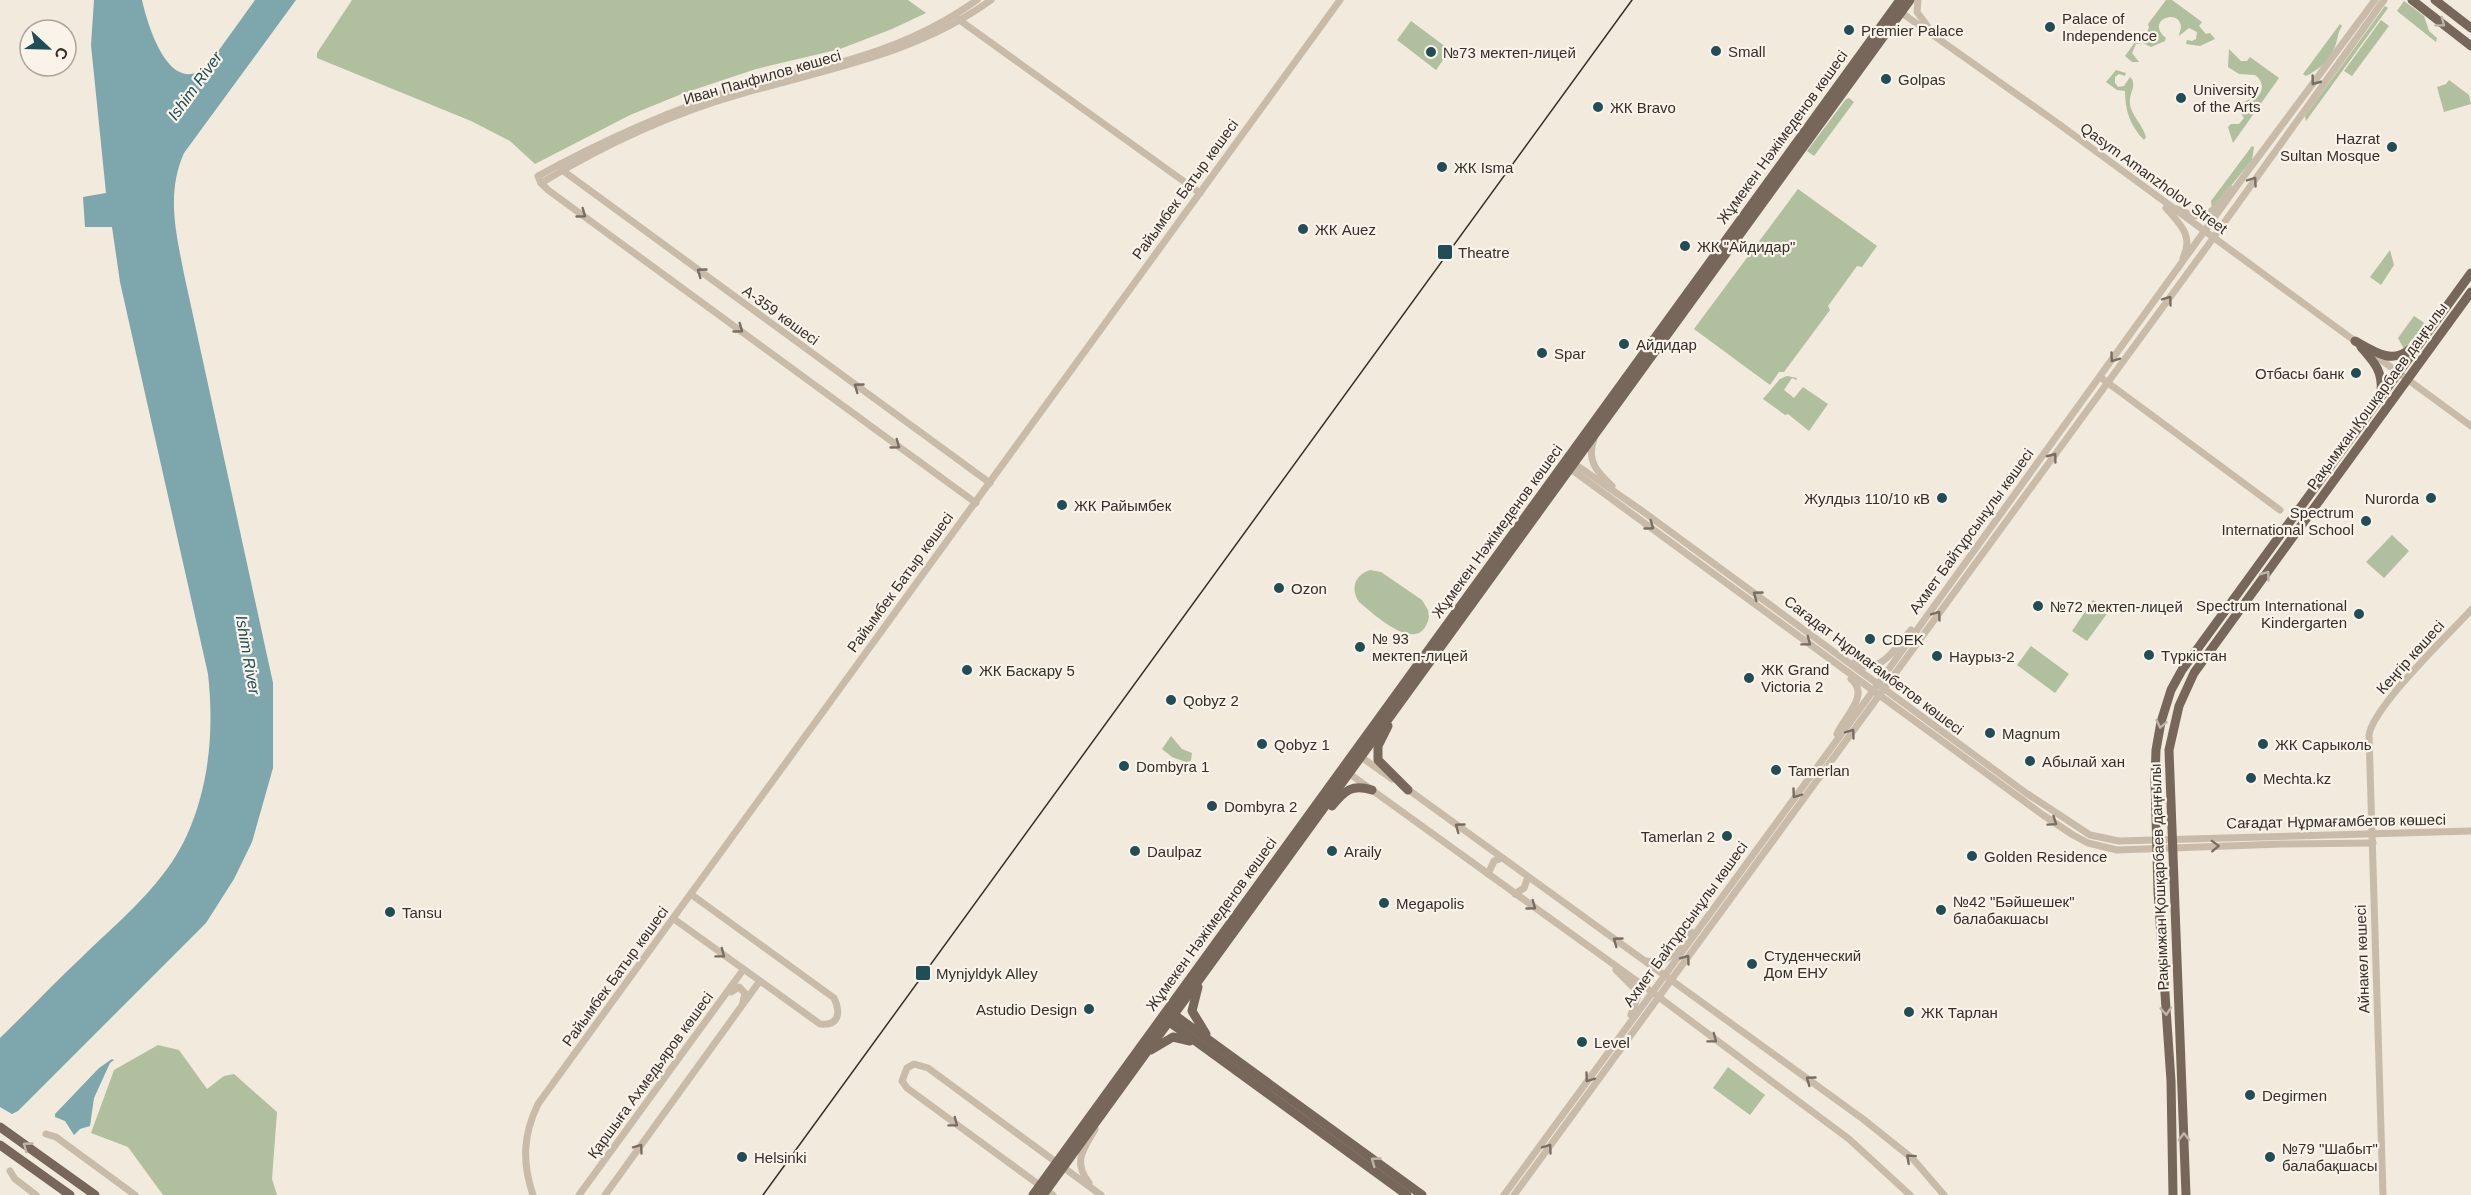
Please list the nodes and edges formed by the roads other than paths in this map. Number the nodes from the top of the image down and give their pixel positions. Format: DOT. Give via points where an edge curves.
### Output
graph roads {
  1 [pos="977,0"];
  2 [pos="991,0"];
  3 [pos="1340,0"];
  4 [pos="1910,0"];
  5 [pos="1918,0"];
  6 [pos="2375,0"];
  7 [pos="2384,0"];
  8 [pos="2412,0"];
  9 [pos="2435,0"];
  10 [pos="1898,7"];
  11 [pos="957,19"];
  12 [pos="2471,28"];
  13 [pos="1941,41"];
  14 [pos="2471,46"];
  15 [pos="561,167"];
  16 [pos="2247,172"];
  17 [pos="1200,193"];
  18 [pos="2156,198"];
  19 [pos="2205,233"];
  20 [pos="2213,239"];
  21 [pos="2471,273"];
  22 [pos="2164,289"];
  23 [pos="2471,292"];
  24 [pos="2431,328"];
  25 [pos="2355,341"];
  26 [pos="2397,371"];
  27 [pos="2100,377"];
  28 [pos="2408,379"];
  29 [pos="2107,383"];
  30 [pos="2381,394"];
  31 [pos="1612,408"];
  32 [pos="2471,426"];
  33 [pos="1568,463"];
  34 [pos="990,483"];
  35 [pos="976,503"];
  36 [pos="1634,506"];
  37 [pos="2280,510"];
  38 [pos="2471,610"];
  39 [pos="1922,621"];
  40 [pos="1822,654"];
  41 [pos="1838,655"];
  42 [pos="1881,686"];
  43 [pos="1875,693"];
  44 [pos="1395,709"];
  45 [pos="2372,723"];
  46 [pos="1834,742"];
  47 [pos="1357,754"];
  48 [pos="1345,771"];
  49 [pos="1372,790"];
  50 [pos="1408,790"];
  51 [pos="1311,826"];
  52 [pos="2471,831"];
  53 [pos="2372,834"];
  54 [pos="2171,843"];
  55 [pos="2373,843"];
  56 [pos="2156,844"];
  57 [pos="1502,858"];
  58 [pos="1488,874"];
  59 [pos="1528,877"];
  60 [pos="1515,894"];
  61 [pos="692,895"];
  62 [pos="674,919"];
  63 [pos="1701,925"];
  64 [pos="1643,960"];
  65 [pos="1612,964"];
  66 [pos="744,970"];
  67 [pos="1200,978"];
  68 [pos="1667,978"];
  69 [pos="759,982"];
  70 [pos="1655,995"];
  71 [pos="724,998"];
  72 [pos="741,1006"];
  73 [pos="1168,1016"];
  74 [pos="1624,1031"];
  75 [pos="1210,1041"];
  76 [pos="1200,1044"];
  77 [pos="1146,1053"];
  78 [pos="1100,1116"];
  79 [pos="0,1126"];
  80 [pos="46,1134"];
  81 [pos="0,1145"];
  82 [pos="1059,1165"];
  83 [pos="10,1172"];
  84 [pos="1045,1192"];
  85 [pos="1098,1193"];
  86 [pos="36,1195"];
  87 [pos="70,1195"];
  88 [pos="95,1195"];
  89 [pos="135,1195"];
  90 [pos="533,1195"];
  91 [pos="579,1195"];
  92 [pos="605,1195"];
  93 [pos="1032,1195"];
  94 [pos="1407,1195"];
  95 [pos="1422,1195"];
  96 [pos="1504,1195"];
  97 [pos="1514,1195"];
  98 [pos="1910,1195"];
  99 [pos="1944,1195"];
  100 [pos="2173,1195"];
  101 [pos="2186,1195"];
  102 [pos="2384,1195"];
  1 -- 11 [label="street, Иван Панфилов көшесі"];
  2 -- 11 [label="street, Иван Панфилов көшесі"];
  3 -- 17 [label="street, Райымбек Батыр көшесі"];
  4 -- 10 [label="main road, Жұмекен Нәжімеденов көшесі"];
  5 -- 13 [label="street" via="1920,18"];
  6 -- 16 [label="street, Ахмет Байтұрсынұлы көшесі, one-way"];
  20 -- 7 [label="street, Ахмет Байтұрсынұлы көшесі, one-way"];
  8 -- 14 [label="main road, one-way"];
  9 -- 12 [label="main road"];
  10 -- 13 [label="street, Qasym Amanzholov Street"];
  10 -- 31 [label="main road, Жұмекен Нәжімеденов көшесі"];
  10 -- 33 [label="main road, Жұмекен Нәжімеденов көшесі"];
  11 -- 15 [label="street, Иван Панфилов көшесі" via="919,41 879,56 679,114"];
  11 -- 17 [label="street"];
  13 -- 18 [label="street, Qasym Amanzholov Street"];
  34 -- 15 [label="street, А-359 көшесі, one-way"];
  15 -- 35 [label="street, Иван Панфилов көшесі, one-way" via="540,180"];
  16 -- 18 [label="street" via="2212,212 2202,217"];
  16 -- 19 [label="street, Ахмет Байтұрсынұлы көшесі"];
  17 -- 34 [label="street, Райымбек Батыр көшесі"];
  18 -- 19 [label="street, Qasym Amanzholov Street"];
  18 -- 22 [label="street" via="2183,227 2188,242"];
  19 -- 20 [label="street, Qasym Amanzholov Street"];
  19 -- 22 [label="street, Ахмет Байтұрсынұлы көшесі"];
  20 -- 25 [label="street, Qasym Amanzholov Street"];
  29 -- 20 [label="street, Ахмет Байтұрсынұлы көшесі, one-way"];
  21 -- 24 [label="main road, Рақымжан Қошқарбаев даңғылы"];
  22 -- 27 [label="street, Ахмет Байтұрсынұлы көшесі, one-way"];
  23 -- 28 [label="main road, Рақымжан Қошқарбаев даңғылы"];
  24 -- 25 [label="main road" via="2398,356 2380,354"];
  24 -- 26 [label="main road, Рақымжан Қошқарбаев даңғылы"];
  25 -- 26 [label="street, Qasym Amanzholov Street"];
  25 -- 30 [label="main road" via="2379,369"];
  26 -- 28 [label="street, Qasym Amanzholov Street"];
  26 -- 30 [label="main road, Рақымжан Қошқарбаев даңғылы"];
  27 -- 29 [label="street"];
  27 -- 39 [label="street, Ахмет Байтұрсынұлы көшесі"];
  28 -- 32 [label="street, Qasym Amanzholov Street"];
  54 -- 28 [label="main road, Рақымжан Қошқарбаев даңғылы, one-way" via="2169,750 2185,690"];
  29 -- 37 [label="street"];
  42 -- 29 [label="street, Ахмет Байтұрсынұлы көшесі, one-way"];
  30 -- 56 [label="main road, Рақымжан Қошқарбаев даңғылы, one-way" via="2181,670 2165,708 2156,750"];
  31 -- 33 [label="main road, Жұмекен Нәжімеденов көшесі"];
  31 -- 36 [label="street" via="1594,441 1592,464"];
  33 -- 36 [label="street, Сағадат Нұрмағамбетов көшесі"];
  33 -- 40 [label="street, Сағадат Нұрмағамбетов көшесі, one-way"];
  33 -- 44 [label="main road, Жұмекен Нәжімеденов көшесі"];
  33 -- 47 [label="main road, Жұмекен Нәжімеденов көшесі"];
  34 -- 35 [label="street, Райымбек Батыр көшесі"];
  35 -- 61 [label="street, Райымбек Батыр көшесі"];
  41 -- 36 [label="street, Сағадат Нұрмағамбетов көшесі, one-way"];
  38 -- 45 [label="street, Кеңгір көшесі"];
  39 -- 41 [label="street" via="1877,666 1858,665"];
  39 -- 42 [label="street, Ахмет Байтұрсынұлы көшесі"];
  40 -- 43 [label="street, Сағадат Нұрмағамбетов көшесі"];
  40 -- 46 [label="street" via="1855,682 1858,692 1857,703 1841,724"];
  41 -- 42 [label="street, Сағадат Нұрмағамбетов көшесі"];
  42 -- 43 [label="street, Ахмет Байтұрсынұлы көшесі"];
  42 -- 56 [label="street, Сағадат Нұрмағамбетов көшесі" via="2077,828 2105,839"];
  43 -- 46 [label="street, Ахмет Байтұрсынұлы көшесі"];
  43 -- 56 [label="street, Сағадат Нұрмағамбетов көшесі, one-way" via="2073,835 2117,850"];
  68 -- 43 [label="street, Ахмет Байтұрсынұлы көшесі, one-way"];
  44 -- 47 [label="main road, Жұмекен Нәжімеденов көшесі"];
  44 -- 50 [label="main road" via="1377,754 1378,760"];
  45 -- 53 [label="street, Айнакөл көшесі" via="2368,741"];
  46 -- 63 [label="street, Ахмет Байтұрсынұлы көшесі, one-way"];
  47 -- 48 [label="main road, Жұмекен Нәжімеденов көшесі"];
  47 -- 50 [label="street"];
  48 -- 49 [label="street"];
  48 -- 51 [label="main road, Жұмекен Нәжімеденов көшесі"];
  48 -- 73 [label="main road, Жұмекен Нәжімеденов көшесі"];
  49 -- 51 [label="main road" via="1357,786 1346,790"];
  49 -- 58 [label="street"];
  57 -- 50 [label="street, one-way"];
  51 -- 67 [label="main road, Жұмекен Нәжімеденов көшесі"];
  52 -- 53 [label="street, Сағадат Нұрмағамбетов көшесі"];
  53 -- 54 [label="street, Сағадат Нұрмағамбетов көшесі"];
  53 -- 55 [label="street, Айнакөл көшесі"];
  54 -- 55 [label="street, Сағадат Нұрмағамбетов көшесі, one-way"];
  54 -- 56 [label="street, Сағадат Нұрмағамбетов көшесі"];
  101 -- 54 [label="main road, Рақымжан Қошқарбаев даңғылы, one-way"];
  55 -- 102 [label="street, Айнакөл көшесі"];
  56 -- 100 [label="main road, Рақымжан Қошқарбаев даңғылы, one-way" via="2171,1081"];
  57 -- 58 [label="street" via="1494,861"];
  57 -- 59 [label="street"];
  58 -- 60 [label="street"];
  59 -- 60 [label="street" via="1524,888"];
  64 -- 59 [label="street, one-way"];
  60 -- 65 [label="street, one-way"];
  61 -- 62 [label="street, Райымбек Батыр көшесі"];
  61 -- 69 [label="street" via="834,998 837,1019 832,1024 820,1024"];
  62 -- 66 [label="street, one-way"];
  62 -- 90 [label="street, Райымбек Батыр көшесі" via="538,1104 524,1149"];
  63 -- 64 [label="street" via="1664,961 1657,964"];
  63 -- 68 [label="street, Ахмет Байтұрсынұлы көшесі"];
  64 -- 68 [label="street"];
  65 -- 70 [label="street"];
  65 -- 74 [label="street" via="1638,995"];
  66 -- 69 [label="street"];
  66 -- 71 [label="street, Қаршыға Ахмедьяров көшесі"];
  67 -- 73 [label="main road, Жұмекен Нәжімеденов көшесі"];
  67 -- 75 [label="main road" via="1192,1011"];
  68 -- 70 [label="street, Ахмет Байтұрсынұлы көшесі"];
  99 -- 68 [label="street, one-way" via="1913,1159 1863,1119"];
  69 -- 72 [label="street"];
  70 -- 74 [label="street, Ахмет Байтұрсынұлы көшесі"];
  97 -- 70 [label="street, Ахмет Байтұрсынұлы көшесі, one-way"];
  70 -- 98 [label="street, one-way" via="1849,1139"];
  71 -- 72 [label="street" via="739,987 745,993"];
  71 -- 91 [label="street, Қаршыға Ахмедьяров көшесі"];
  92 -- 72 [label="street, one-way"];
  73 -- 75 [label="main road"];
  73 -- 76 [label="main road"];
  73 -- 77 [label="main road, Жұмекен Нәжімеденов көшесі"];
  73 -- 82 [label="main road, Жұмекен Нәжімеденов көшесі"];
  74 -- 96 [label="street, Ахмет Байтұрсынұлы көшесі, one-way"];
  95 -- 75 [label="main road, one-way"];
  76 -- 77 [label="main road" via="1173,1037"];
  76 -- 94 [label="main road"];
  77 -- 78 [label="main road, Жұмекен Нәжімеденов көшесі"];
  78 -- 82 [label="main road, Жұмекен Нәжімеденов көшесі"];
  78 -- 85 [label="street" via="1080,1159 1082,1175"];
  88 -- 79 [label="main road, one-way"];
  80 -- 89 [label="street" via="56,1137"];
  81 -- 87 [label="main road"];
  82 -- 84 [label="main road, Жұмекен Нәжімеденов көшесі"];
  82 -- 84 [label="street, one-way" via="928,1068 914,1064 907,1068 903,1081 907,1088"];
  82 -- 85 [label="street"];
  83 -- 86 [label="street"];
  84 -- 93 [label="main road, Жұмекен Нәжімеденов көшесі"];
}
